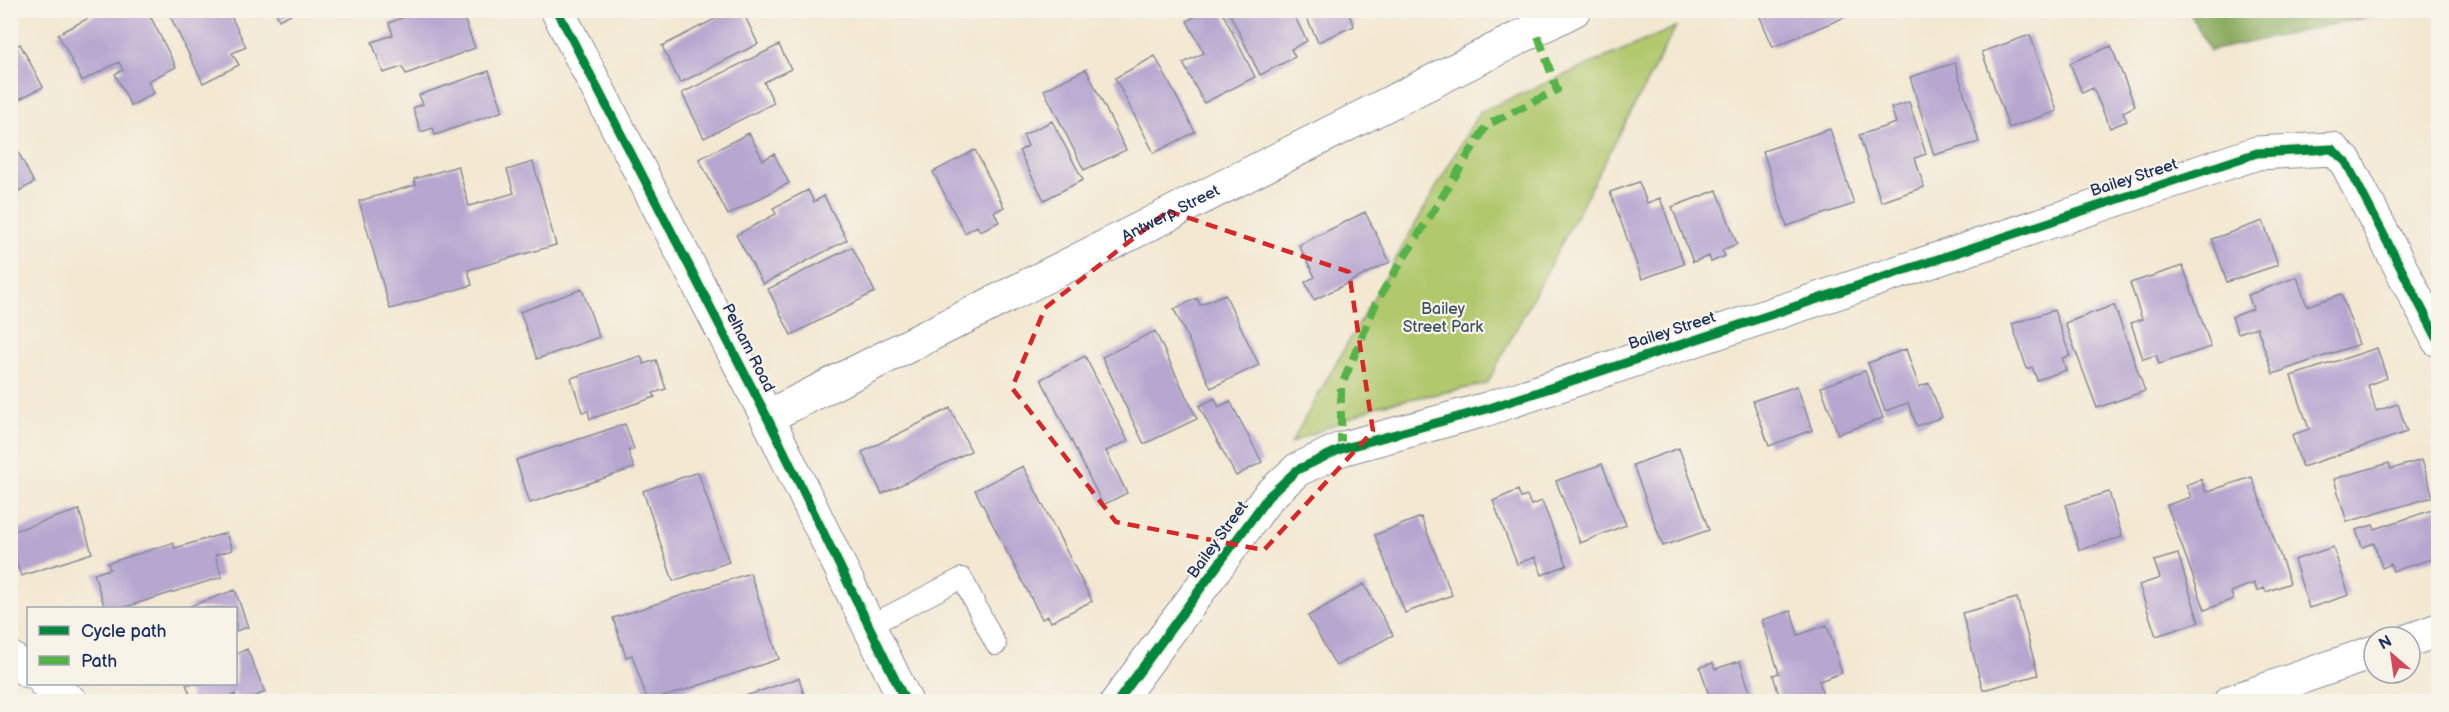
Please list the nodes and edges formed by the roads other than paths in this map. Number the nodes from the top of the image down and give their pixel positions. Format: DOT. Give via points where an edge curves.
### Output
graph roads {
  1 [pos="557,10"];
  2 [pos="1574,10"];
  3 [pos="2439,340"];
  4 [pos="767,417"];
  5 [pos="869,626"];
  6 [pos="2439,630"];
  7 [pos="2422,636"];
  8 [pos="996,645"];
  9 [pos="2362,656"];
  10 [pos="10,658"];
  11 [pos="27,670"];
  12 [pos="46,685"];
  13 [pos="71,702"];
  14 [pos="906,702"];
  15 [pos="1117,702"];
  16 [pos="2230,702"];
  1 -- 4 [label="street, Pelham Road"];
  2 -- 4 [label="street, Antwerp Street"];
  3 -- 15 [label="street, Bailey Street" via="2346,162 2332,149 2257,153 1487,409 1341,449 1297,470 1268,497"];
  4 -- 5 [label="street, Pelham Road"];
  5 -- 8 [label="lane" via="962,578"];
  5 -- 14 [label="street, Pelham Road"];
  6 -- 7 [label="street"];
  9 -- 16 [label="street"];
  10 -- 11 [label="street"];
  12 -- 13 [label="street"];
}
